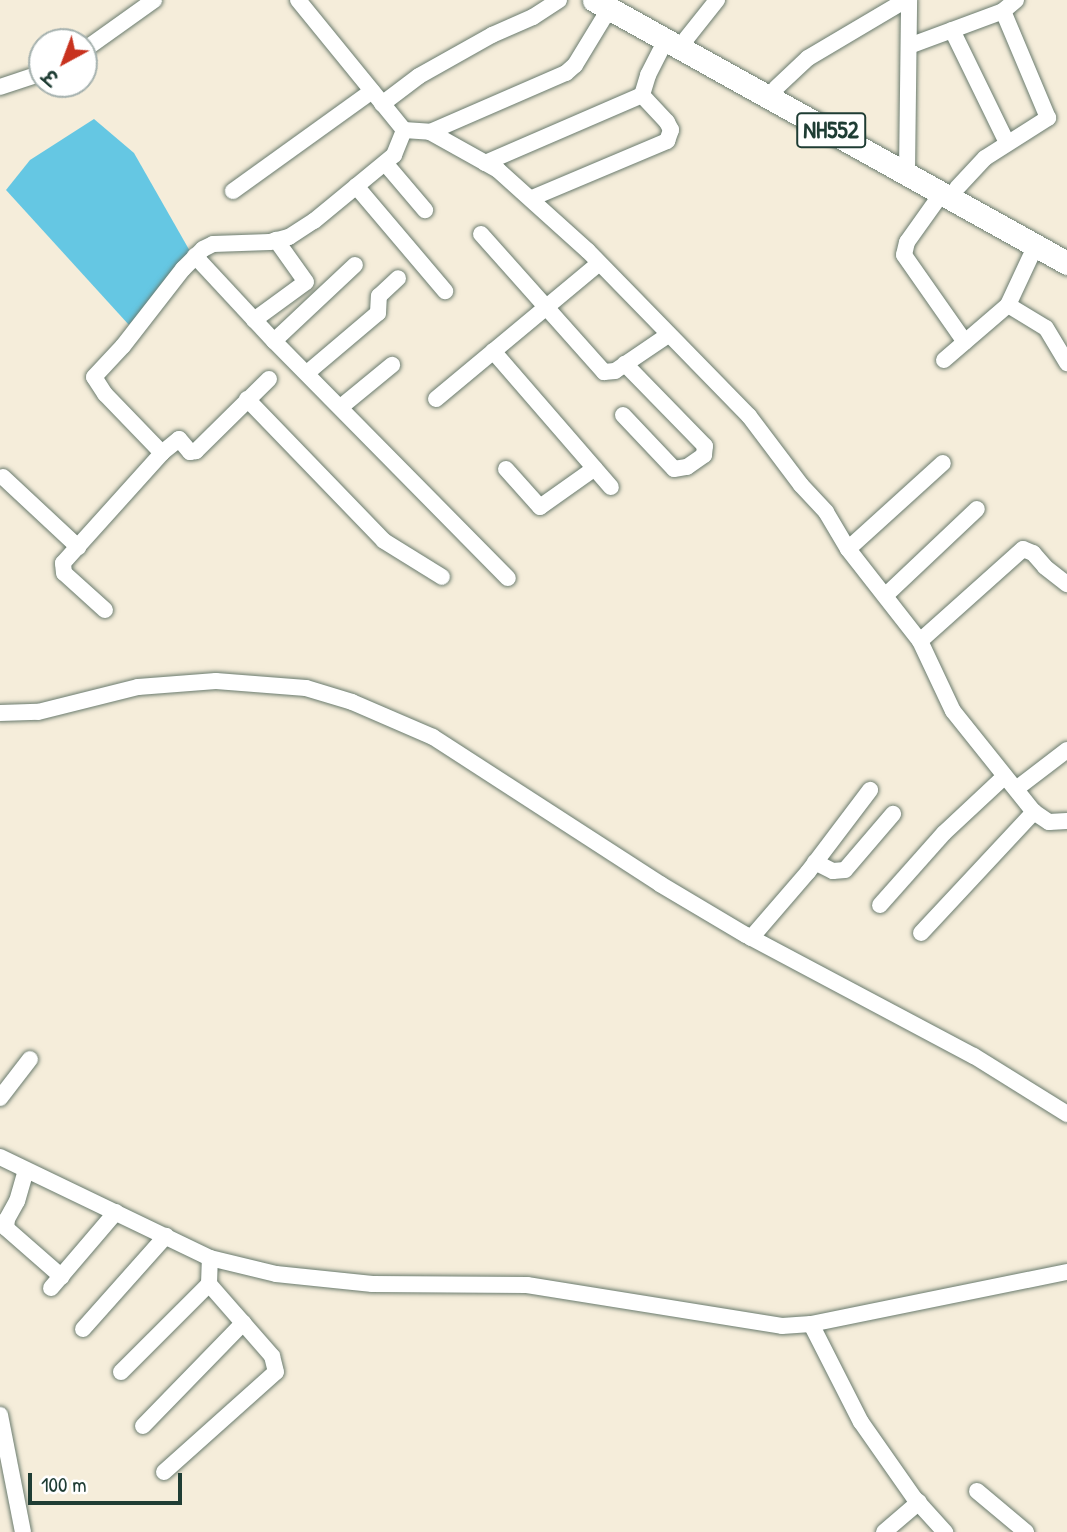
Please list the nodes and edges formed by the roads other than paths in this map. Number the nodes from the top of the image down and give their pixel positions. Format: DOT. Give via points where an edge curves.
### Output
graph roads {
  1 [pos="154,0"];
  2 [pos="298,0"];
  3 [pos="559,0"];
  4 [pos="717,0"];
  5 [pos="908,0"];
  6 [pos="606,3"];
  7 [pos="1010,5"];
  8 [pos="952,30"];
  9 [pos="98,40"];
  10 [pos="676,40"];
  11 [pos="909,46"];
  12 [pos="28,76"];
  13 [pos="2,83"];
  14 [pos="776,88"];
  15 [pos="642,95"];
  16 [pos="377,97"];
  17 [pos="404,130"];
  18 [pos="430,132"];
  19 [pos="1007,143"];
  20 [pos="385,163"];
  21 [pos="485,163"];
  22 [pos="908,167"];
  23 [pos="356,187"];
  24 [pos="233,191"];
  25 [pos="949,191"];
  26 [pos="532,198"];
  27 [pos="425,210"];
  28 [pos="481,234"];
  29 [pos="276,240"];
  30 [pos="1035,247"];
  31 [pos="1067,250"];
  32 [pos="195,256"];
  33 [pos="599,263"];
  34 [pos="1067,263"];
  35 [pos="355,265"];
  36 [pos="398,278"];
  37 [pos="306,282"];
  38 [pos="445,290"];
  39 [pos="318,299"];
  40 [pos="1008,305"];
  41 [pos="548,306"];
  42 [pos="254,320"];
  43 [pos="668,335"];
  44 [pos="274,341"];
  45 [pos="965,342"];
  46 [pos="493,351"];
  47 [pos="944,360"];
  48 [pos="1067,363"];
  49 [pos="625,364"];
  50 [pos="392,365"];
  51 [pos="307,373"];
  52 [pos="269,379"];
  53 [pos="247,399"];
  54 [pos="436,399"];
  55 [pos="342,406"];
  56 [pos="623,415"];
  57 [pos="162,453"];
  58 [pos="943,463"];
  59 [pos="594,468"];
  60 [pos="506,469"];
  61 [pos="3,477"];
  62 [pos="611,487"];
  63 [pos="977,509"];
  64 [pos="78,547"];
  65 [pos="848,549"];
  66 [pos="442,577"];
  67 [pos="508,578"];
  68 [pos="1067,584"];
  69 [pos="886,595"];
  70 [pos="105,610"];
  71 [pos="920,640"];
  72 [pos="0,713"];
  73 [pos="1067,750"];
  74 [pos="1005,776"];
  75 [pos="1016,789"];
  76 [pos="870,790"];
  77 [pos="1034,812"];
  78 [pos="894,814"];
  79 [pos="1067,821"];
  80 [pos="815,862"];
  81 [pos="880,905"];
  82 [pos="921,933"];
  83 [pos="751,938"];
  84 [pos="30,1059"];
  85 [pos="0,1098"];
  86 [pos="1067,1114"];
  87 [pos="0,1157"];
  88 [pos="26,1170"];
  89 [pos="116,1212"];
  90 [pos="166,1236"];
  91 [pos="210,1258"];
  92 [pos="1067,1272"];
  93 [pos="209,1284"];
  94 [pos="243,1323"];
  95 [pos="811,1324"];
  96 [pos="83,1329"];
  97 [pos="121,1372"];
  98 [pos="0,1416"];
  99 [pos="143,1426"];
  100 [pos="5,1470"];
  101 [pos="164,1472"];
  102 [pos="977,1491"];
  103 [pos="919,1502"];
  104 [pos="23,1532"];
  105 [pos="884,1532"];
  106 [pos="945,1532"];
  107 [pos="1027,1532"];
  1 -- 9 [label="street"];
  2 -- 16 [label="street"];
  3 -- 16 [label="street"];
  4 -- 10 [label="street"];
  5 -- 11 [label="street"];
  5 -- 14 [label="street" via="808,58"];
  6 -- 10 [label="highway, NH552"];
  6 -- 18 [label="street" via="566,74"];
  7 -- 8 [label="street"];
  7 -- 19 [label="street" via="1048,114 1046,121"];
  8 -- 11 [label="street"];
  8 -- 19 [label="street"];
  10 -- 14 [label="highway, NH552"];
  10 -- 15 [label="street" via="648,75"];
  10 -- 22 [label="highway, NH552"];
  11 -- 22 [label="street"];
  12 -- 13 [label="street"];
  14 -- 22 [label="highway, NH552"];
  15 -- 21 [label="street"];
  15 -- 26 [label="street" via="667,122 671,130 667,141"];
  16 -- 17 [label="street"];
  16 -- 24 [label="street"];
  17 -- 18 [label="street"];
  17 -- 20 [label="street" via="394,155"];
  18 -- 21 [label="street"];
  19 -- 25 [label="street"];
  20 -- 23 [label="street"];
  20 -- 27 [label="street"];
  21 -- 26 [label="street"];
  22 -- 25 [label="highway, NH552"];
  23 -- 29 [label="street" via="314,221"];
  23 -- 38 [label="street"];
  25 -- 30 [label="highway, NH552"];
  25 -- 31 [label="highway, NH552"];
  25 -- 45 [label="street" via="907,242 904,255"];
  26 -- 33 [label="street"];
  28 -- 41 [label="street"];
  29 -- 32 [label="street" via="213,244"];
  29 -- 37 [label="street"];
  30 -- 34 [label="highway, NH552"];
  30 -- 40 [label="street"];
  32 -- 42 [label="street"];
  32 -- 57 [label="street" via="94,377"];
  33 -- 41 [label="street"];
  33 -- 43 [label="street"];
  35 -- 39 [label="street"];
  36 -- 51 [label="street" via="379,296 378,313"];
  37 -- 39 [label="street"];
  37 -- 42 [label="street"];
  39 -- 44 [label="street"];
  40 -- 45 [label="street"];
  40 -- 48 [label="street" via="1046,328"];
  41 -- 46 [label="street"];
  41 -- 49 [label="street" via="604,372"];
  42 -- 44 [label="street"];
  43 -- 49 [label="street"];
  43 -- 65 [label="street" via="749,416 826,512"];
  44 -- 51 [label="street"];
  45 -- 47 [label="street"];
  46 -- 54 [label="street"];
  46 -- 59 [label="street"];
  49 -- 56 [label="street" via="705,446 704,455 687,467 674,469"];
  50 -- 55 [label="street"];
  51 -- 55 [label="street"];
  52 -- 53 [label="street"];
  53 -- 57 [label="street" via="196,451 191,452 179,439"];
  53 -- 66 [label="street" via="384,541"];
  55 -- 67 [label="street"];
  57 -- 64 [label="street"];
  58 -- 65 [label="street"];
  59 -- 60 [label="street" via="540,507"];
  59 -- 62 [label="street"];
  61 -- 64 [label="street"];
  63 -- 69 [label="street"];
  64 -- 70 [label="street" via="62,569"];
  65 -- 69 [label="street"];
  68 -- 71 [label="street" via="1034,553 1023,549"];
  69 -- 71 [label="street"];
  71 -- 74 [label="street" via="953,711"];
  72 -- 83 [label="street" via="38,712 93,696 164,684 216,681 306,688 433,737"];
  73 -- 75 [label="street"];
  74 -- 75 [label="street"];
  74 -- 81 [label="street" via="944,833"];
  75 -- 77 [label="street"];
  76 -- 80 [label="street"];
  77 -- 79 [label="street" via="1049,822"];
  77 -- 82 [label="street"];
  78 -- 80 [label="street" via="845,870 833,871"];
  80 -- 83 [label="street"];
  83 -- 86 [label="street" via="974,1056"];
  84 -- 85 [label="street"];
  87 -- 88 [label="street"];
  88 -- 89 [label="street"];
  88 -- 89 [label="street" via="6,1228 57,1282"];
  89 -- 90 [label="street"];
  90 -- 91 [label="street"];
  90 -- 96 [label="street"];
  91 -- 93 [label="street"];
  91 -- 95 [label="street" via="290,1276 372,1284 527,1285 755,1324"];
  92 -- 95 [label="street"];
  93 -- 94 [label="street"];
  93 -- 97 [label="street"];
  94 -- 99 [label="street"];
  94 -- 101 [label="street" via="272,1356 276,1372"];
  95 -- 103 [label="street" via="861,1422"];
  98 -- 100 [label="street"];
  100 -- 104 [label="street"];
  102 -- 107 [label="street"];
  103 -- 105 [label="street"];
  103 -- 106 [label="street"];
}
